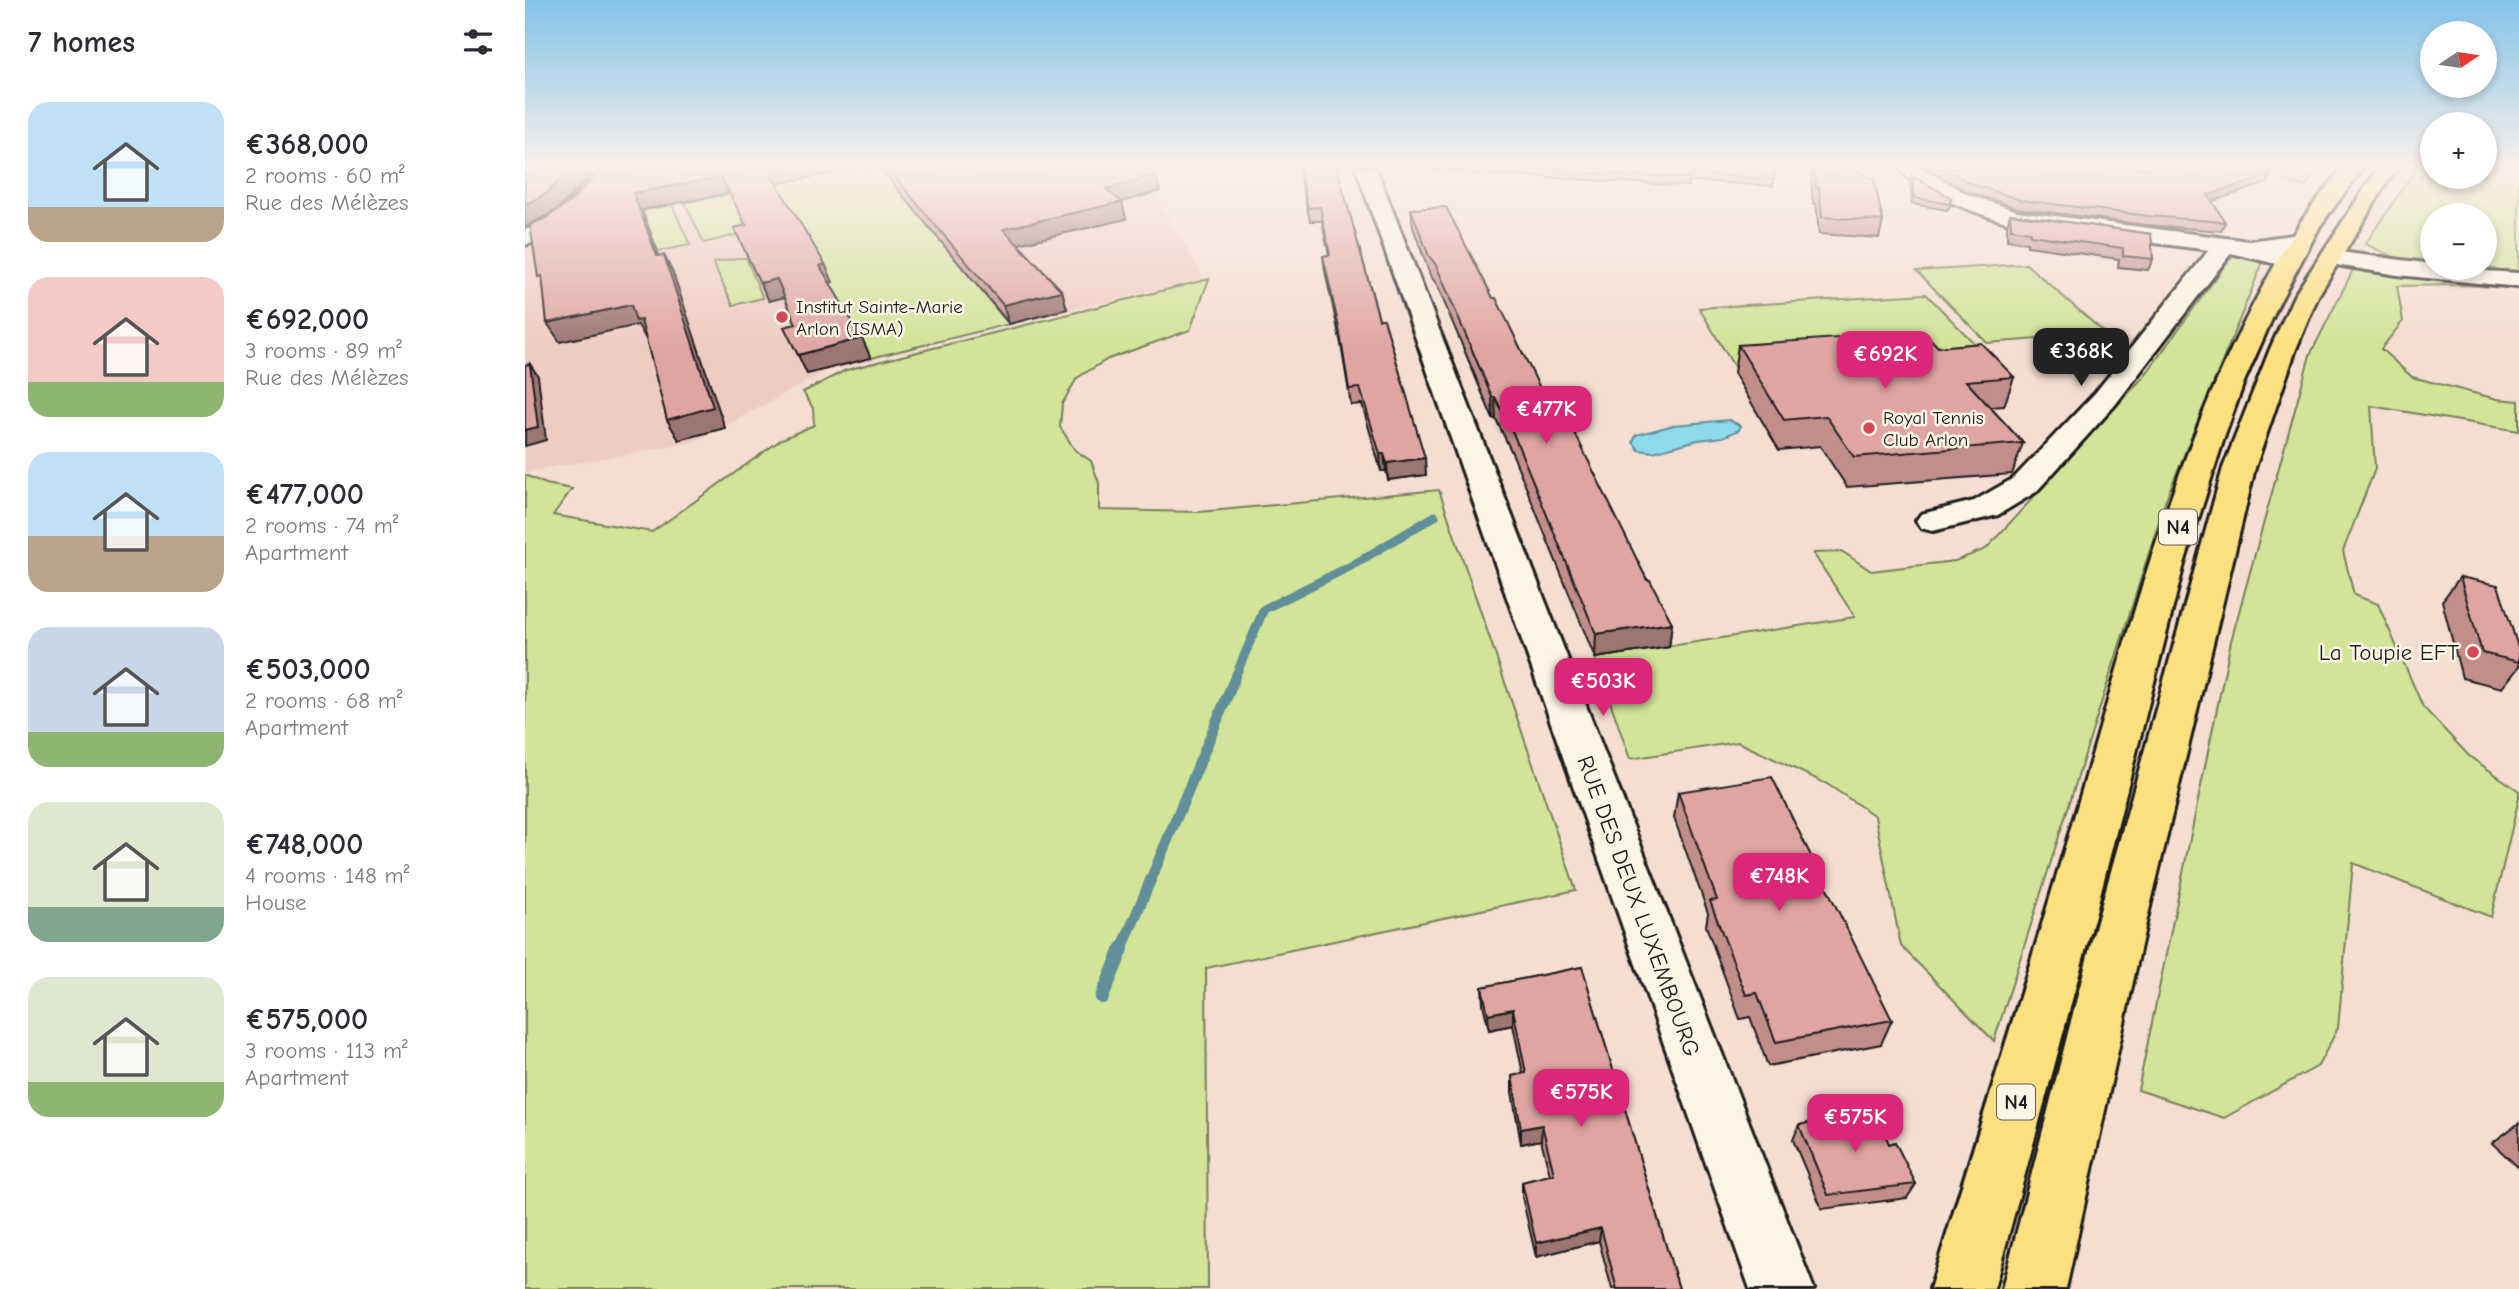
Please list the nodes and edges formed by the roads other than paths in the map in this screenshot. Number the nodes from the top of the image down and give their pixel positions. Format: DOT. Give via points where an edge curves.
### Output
graph roads {
  1 [pos="550,228"];
  2 [pos="1388,228"];
  3 [pos="2096,228"];
  4 [pos="2311,228"];
  5 [pos="2350,228"];
  6 [pos="525,238"];
  7 [pos="2236,246"];
  8 [pos="2337,250"];
  9 [pos="2295,251"];
  10 [pos="2519,280"];
  11 [pos="1933,521"];
  12 [pos="2094,925"];
  13 [pos="1782,1289"];
  14 [pos="1962,1289"];
  15 [pos="2034,1289"];
  1 -- 6 [label="street"];
  2 -- 13 [label="street, RUE DES DEUX LUXEMBOURG"];
  3 -- 7 [label="street"];
  4 -- 9 [label="main road, N4"];
  5 -- 8 [label="main road, N4"];
  7 -- 9 [label="street"];
  7 -- 11 [label="street" via="2217,259 2105,399 2025,485 1986,508"];
  8 -- 10 [label="street" via="2397,268"];
  8 -- 12 [label="main road, N4" via="2306,296 2239,468"];
  9 -- 12 [label="main road, N4" via="2229,382 2166,564"];
  12 -- 14 [label="main road, N4"];
  12 -- 15 [label="main road, N4"];
}
